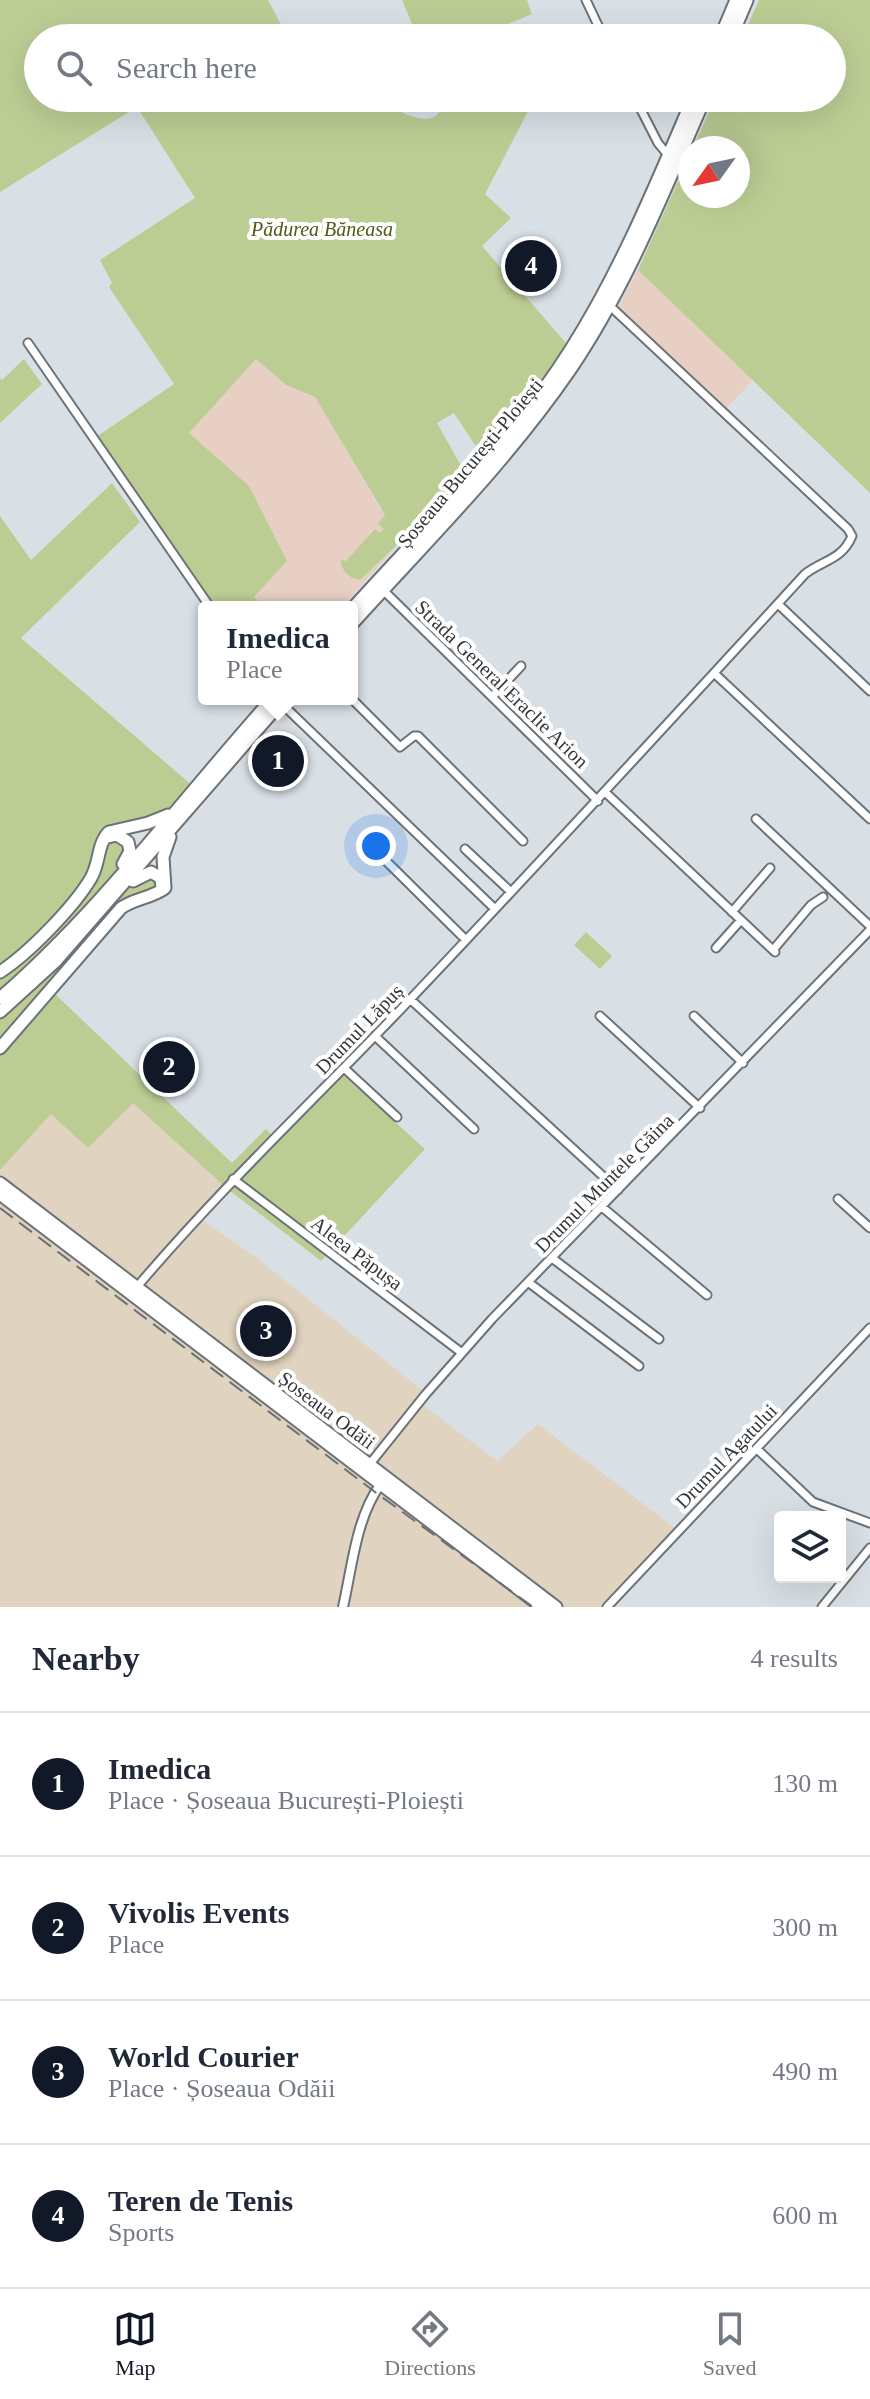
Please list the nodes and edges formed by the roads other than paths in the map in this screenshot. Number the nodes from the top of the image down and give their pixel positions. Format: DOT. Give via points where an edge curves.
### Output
graph roads {
  1 [pos="586,0"];
  2 [pos="736,0"];
  3 [pos="747,0"];
  4 [pos="597,24"];
  5 [pos="726,24"];
  6 [pos="737,24"];
  7 [pos="642,112"];
  8 [pos="687,112"];
  9 [pos="699,112"];
  10 [pos="668,155"];
  11 [pos="610,306"];
  12 [pos="28,343"];
  13 [pos="383,590"];
  14 [pos="206,601"];
  15 [pos="358,602"];
  16 [pos="778,604"];
  17 [pos="358,617"];
  18 [pos="521,666"];
  19 [pos="714,673"];
  20 [pos="870,691"];
  21 [pos="492,697"];
  22 [pos="275,705"];
  23 [pos="284,705"];
  24 [pos="358,705"];
  25 [pos="605,792"];
  26 [pos="598,801"];
  27 [pos="174,817"];
  28 [pos="756,819"];
  29 [pos="870,819"];
  30 [pos="523,841"];
  31 [pos="101,842"];
  32 [pos="465,849"];
  33 [pos="379,854"];
  34 [pos="770,868"];
  35 [pos="116,887"];
  36 [pos="161,891"];
  37 [pos="511,892"];
  38 [pos="823,897"];
  39 [pos="104,899"];
  40 [pos="495,909"];
  41 [pos="732,912"];
  42 [pos="741,920"];
  43 [pos="870,928"];
  44 [pos="466,940"];
  45 [pos="716,948"];
  46 [pos="0,972"];
  47 [pos="0,998"];
  48 [pos="410,999"];
  49 [pos="0,1012"];
  50 [pos="600,1016"];
  51 [pos="694,1016"];
  52 [pos="375,1036"];
  53 [pos="0,1048"];
  54 [pos="743,1063"];
  55 [pos="344,1068"];
  56 [pos="700,1108"];
  57 [pos="397,1117"];
  58 [pos="474,1129"];
  59 [pos="233,1179"];
  60 [pos="0,1183"];
  61 [pos="618,1190"];
  62 [pos="0,1194"];
  63 [pos="838,1199"];
  64 [pos="602,1207"];
  65 [pos="870,1228"];
  66 [pos="552,1258"];
  67 [pos="528,1282"];
  68 [pos="136,1288"];
  69 [pos="707,1295"];
  70 [pos="870,1328"];
  71 [pos="659,1339"];
  72 [pos="462,1353"];
  73 [pos="639,1366"];
  74 [pos="757,1449"];
  75 [pos="369,1465"];
  76 [pos="380,1485"];
  77 [pos="870,1523"];
  78 [pos="870,1548"];
  79 [pos="343,1607"];
  80 [pos="542,1607"];
  81 [pos="556,1607"];
  82 [pos="607,1607"];
  83 [pos="822,1607"];
  1 -- 4 [label="street"];
  2 -- 5 [label="main road"];
  3 -- 6 [label="main road"];
  7 -- 10 [label="street"];
  8 -- 10 [label="main road, Șoseaua București-Ploiești"];
  9 -- 11 [label="main road, Șoseaua București-Ploiești"];
  10 -- 15 [label="main road, Șoseaua București-Ploiești" via="612,281 565,359 504,439"];
  11 -- 13 [label="main road, Șoseaua București-Ploiești" via="541,411"];
  11 -- 16 [label="street, Drumul Lăpuș" via="852,536 832,561 815,566"];
  12 -- 14 [label="street"];
  13 -- 17 [label="main road, Șoseaua București-Ploiești"];
  13 -- 21 [label="street, Strada General Eraclie Arion"];
  16 -- 19 [label="street, Drumul Lăpuș"];
  16 -- 20 [label="street"];
  18 -- 21 [label="street"];
  19 -- 25 [label="street, Drumul Lăpuș"];
  19 -- 29 [label="street"];
  21 -- 26 [label="street, Strada General Eraclie Arion"];
  22 -- 27 [label="main road"];
  23 -- 40 [label="street"];
  24 -- 30 [label="street" via="400,747 418,736"];
  25 -- 26 [label="street, Drumul Lăpuș"];
  25 -- 41 [label="street"];
  26 -- 37 [label="street, Drumul Lăpuș"];
  27 -- 31 [label="main road" via="112,830"];
  27 -- 35 [label="main road"];
  27 -- 36 [label="main road" via="164,853 167,883"];
  28 -- 43 [label="street"];
  31 -- 35 [label="main road" via="117,835 129,844"];
  31 -- 46 [label="main road" via="85,886 27,951"];
  32 -- 37 [label="street"];
  33 -- 44 [label="street"];
  34 -- 41 [label="street"];
  35 -- 36 [label="main road" via="151,872 161,878"];
  35 -- 39 [label="main road"];
  36 -- 53 [label="main road" via="121,908"];
  37 -- 40 [label="street, Drumul Lăpuș"];
  38 -- 42 [label="street" via="774,951"];
  39 -- 47 [label="main road"];
  39 -- 49 [label="main road" via="56,961"];
  40 -- 44 [label="street, Drumul Lăpuș"];
  41 -- 42 [label="street"];
  42 -- 45 [label="street"];
  43 -- 54 [label="street, Drumul Muntele Găina"];
  44 -- 48 [label="street, Drumul Lăpuș"];
  48 -- 52 [label="street, Drumul Lăpuș"];
  48 -- 61 [label="street"];
  50 -- 56 [label="street"];
  51 -- 54 [label="street"];
  52 -- 55 [label="street, Drumul Lăpuș"];
  52 -- 58 [label="street"];
  54 -- 56 [label="street, Drumul Muntele Găina"];
  55 -- 57 [label="street"];
  55 -- 59 [label="street, Drumul Lăpuș"];
  56 -- 61 [label="street, Drumul Muntele Găina"];
  59 -- 68 [label="street, Drumul Lăpuș"];
  59 -- 72 [label="street, Aleea Păpușa"];
  60 -- 68 [label="main road, Șoseaua Odăii"];
  61 -- 64 [label="street, Drumul Muntele Găina"];
  62 -- 76 [label="main road, Șoseaua Odăii"];
  63 -- 65 [label="street"];
  64 -- 66 [label="street, Drumul Muntele Găina"];
  64 -- 69 [label="street"];
  66 -- 67 [label="street, Drumul Muntele Găina"];
  66 -- 71 [label="street"];
  67 -- 72 [label="street, Drumul Muntele Găina"];
  67 -- 73 [label="street"];
  68 -- 75 [label="main road, Șoseaua Odăii"];
  70 -- 74 [label="street, Drumul Agatului"];
  72 -- 75 [label="street, Drumul Muntele Găina"];
  74 -- 77 [label="street" via="813,1502"];
  74 -- 82 [label="street, Drumul Agatului"];
  75 -- 81 [label="main road, Șoseaua Odăii"];
  76 -- 79 [label="street" via="363,1525"];
  76 -- 80 [label="main road, Șoseaua Odăii"];
  78 -- 83 [label="street"];
}
